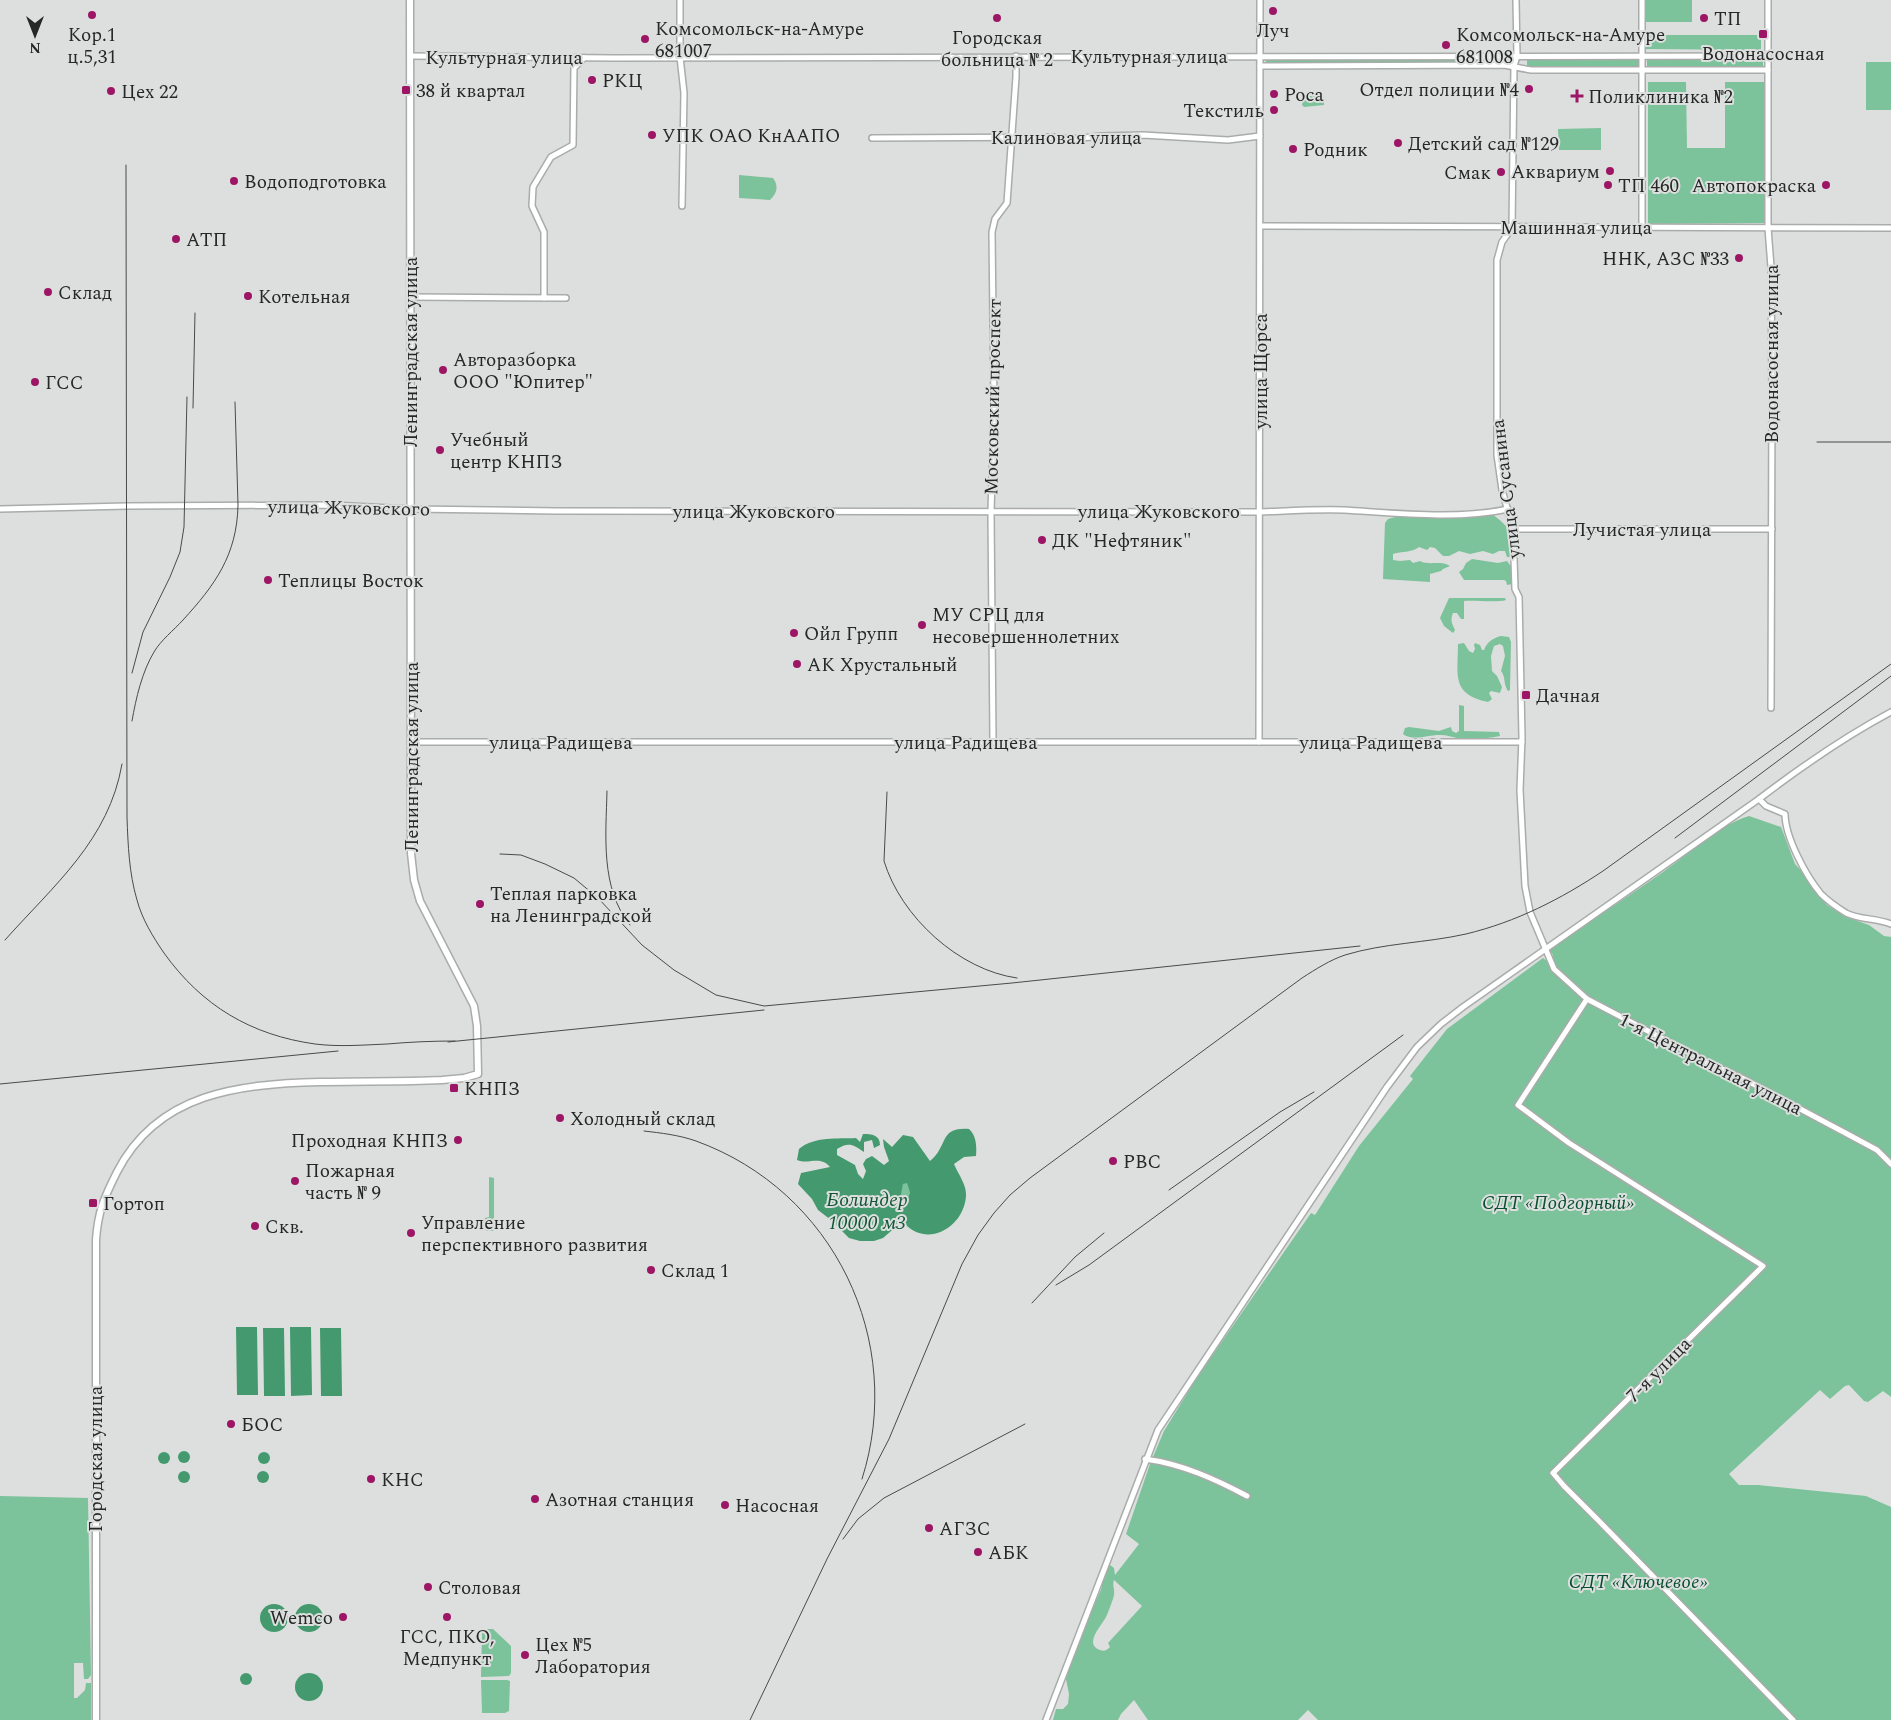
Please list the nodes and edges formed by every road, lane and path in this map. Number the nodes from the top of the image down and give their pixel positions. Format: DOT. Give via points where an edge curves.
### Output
graph roads {
  1 [pos="410,0"];
  2 [pos="680,0"];
  3 [pos="1260,0"];
  4 [pos="1516,0"];
  5 [pos="1642,0"];
  6 [pos="1768,0"];
  7 [pos="410,56"];
  8 [pos="1016,56"];
  9 [pos="1260,56"];
  10 [pos="1517,56"];
  11 [pos="1642,56"];
  12 [pos="1768,56"];
  13 [pos="680,57"];
  14 [pos="584,58"];
  15 [pos="1260,66"];
  16 [pos="1514,66"];
  17 [pos="1641,70"];
  18 [pos="1768,70"];
  19 [pos="1260,136"];
  20 [pos="1011,137"];
  21 [pos="872,138"];
  22 [pos="682,206"];
  23 [pos="1260,226"];
  24 [pos="1642,226"];
  25 [pos="1512,228"];
  26 [pos="1768,228"];
  27 [pos="1891,228"];
  28 [pos="410,297"];
  29 [pos="544,298"];
  30 [pos="566,298"];
  31 [pos="0,509"];
  32 [pos="410,509"];
  33 [pos="1508,509"];
  34 [pos="991,512"];
  35 [pos="1260,512"];
  36 [pos="1513,529"];
  37 [pos="1772,529"];
  38 [pos="1771,708"];
  39 [pos="1891,712"];
  40 [pos="411,742"];
  41 [pos="993,742"];
  42 [pos="1260,742"];
  43 [pos="1522,742"];
  44 [pos="1760,799"];
  45 [pos="1891,924"];
  46 [pos="1545,949"];
  47 [pos="1587,999"];
  48 [pos="1891,1164"];
  49 [pos="104,1199"];
  50 [pos="1146,1459"];
  51 [pos="1247,1496"];
  52 [pos="96,1720"];
  53 [pos="1046,1720"];
  54 [pos="1793,1720"];
  1 -- 7 [label="main road, Ленинградская улица"];
  2 -- 13 [label="street"];
  3 -- 9 [label="street, улица Щорса"];
  4 -- 10 [label="street, улица Сусанина"];
  5 -- 11 [label="street"];
  6 -- 12 [label="street, Водонасосная улица"];
  7 -- 14 [label="street, Культурная улица"];
  7 -- 28 [label="main road, Ленинградская улица"];
  8 -- 9 [label="street, Культурная улица"];
  8 -- 13 [label="street, Культурная улица"];
  8 -- 20 [label="street, Московский проспект"];
  9 -- 10 [label="street, Культурная улица"];
  9 -- 15 [label="street, улица Щорса"];
  10 -- 11 [label="street, Культурная улица"];
  10 -- 16 [label="street, улица Сусанина"];
  11 -- 12 [label="street, Культурная улица"];
  11 -- 17 [label="street"];
  12 -- 18 [label="street, Водонасосная улица"];
  13 -- 14 [label="street, Культурная улица"];
  13 -- 22 [label="street" via="684,93"];
  14 -- 29 [label="street" via="574,68 573,145 551,157 533,187 532,206 544,232"];
  15 -- 16 [label="street"];
  15 -- 19 [label="street, улица Щорса"];
  16 -- 17 [label="street" via="1530,70"];
  16 -- 25 [label="street, улица Сусанина"];
  17 -- 18 [label="street"];
  17 -- 24 [label="street"];
  18 -- 26 [label="street, Водонасосная улица"];
  19 -- 20 [label="street, Калиновая улица" via="1228,140 1143,136"];
  19 -- 23 [label="street, улица Щорса"];
  20 -- 21 [label="street, Калиновая улица"];
  20 -- 34 [label="street, Московский проспект" via="1007,203 995,219 992,232 994,408"];
  23 -- 25 [label="street, Машинная улица"];
  23 -- 35 [label="street, улица Щорса"];
  24 -- 25 [label="street, Машинная улица"];
  24 -- 26 [label="street, Машинная улица"];
  25 -- 33 [label="street, улица Сусанина" via="1502,242 1497,260 1497,455"];
  26 -- 27 [label="street, Машинная улица"];
  26 -- 37 [label="street, Водонасосная улица"];
  28 -- 29 [label="street"];
  28 -- 32 [label="main road, Ленинградская улица"];
  29 -- 30 [label="street"];
  31 -- 32 [label="street, улица Жуковского" via="332,505"];
  32 -- 34 [label="street, улица Жуковского"];
  32 -- 40 [label="main road, Ленинградская улица"];
  33 -- 35 [label="street, улица Жуковского" via="1490,513 1441,514 1375,514 1343,510"];
  33 -- 36 [label="street, улица Сусанина"];
  34 -- 35 [label="street, улица Жуковского"];
  34 -- 41 [label="street, Московский проспект"];
  35 -- 42 [label="street, улица Щорса"];
  36 -- 37 [label="street, Лучистая улица"];
  36 -- 43 [label="street, улица Сусанина"];
  37 -- 38 [label="street, Водонасосная улица"];
  39 -- 44 [label="street" via="1862,727"];
  40 -- 41 [label="street, улица Радищева"];
  40 -- 49 [label="main road, Ленинградская улица" via="410,838 414,880 430,922 474,1006 478,1074 442,1080 289,1083 218,1092 180,1109 146,1132 124,1159"];
  41 -- 42 [label="street, улица Радищева"];
  42 -- 43 [label="street, улица Радищева"];
  43 -- 46 [label="street, улица Сусанина" via="1520,790 1525,886 1530,912"];
  44 -- 45 [label="street" via="1766,806 1785,814 1791,843 1822,894 1846,913"];
  44 -- 46 [label="street"];
  46 -- 47 [label="street, 1-я Центральная улица" via="1554,969"];
  46 -- 50 [label="street" via="1441,1024 1417,1047 1364,1120 1177,1400 1158,1430"];
  47 -- 48 [label="street, 1-я Центральная улица" via="1877,1150"];
  47 -- 54 [label="street, 7-я улица" via="1518,1105 1569,1142 1763,1266 1553,1473"];
  49 -- 52 [label="main road, Городская улица" via="96,1240"];
  50 -- 51 [label="street" via="1184,1467"];
  50 -- 53 [label="street"];
}
